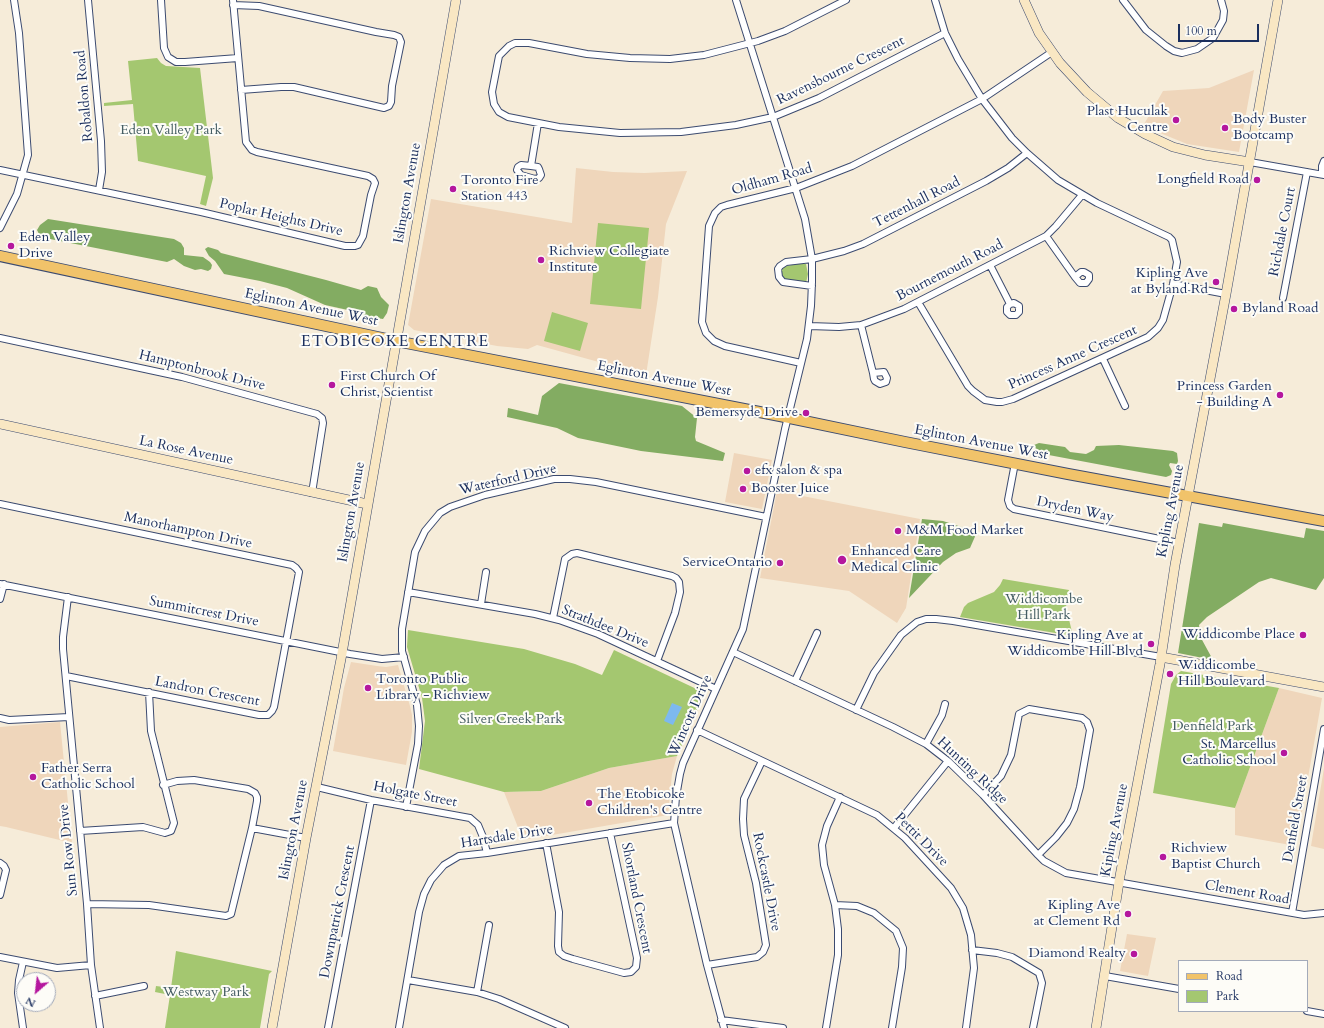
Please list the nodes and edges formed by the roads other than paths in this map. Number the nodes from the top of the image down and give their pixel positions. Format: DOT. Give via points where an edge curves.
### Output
graph roads {
  1 [pos="14,0"];
  2 [pos="88,0"];
  3 [pos="161,0"];
  4 [pos="456,0"];
  5 [pos="736,0"];
  6 [pos="846,0"];
  7 [pos="935,0"];
  8 [pos="1024,0"];
  9 [pos="1123,0"];
  10 [pos="1221,0"];
  11 [pos="1278,0"];
  12 [pos="233,3"];
  13 [pos="945,33"];
  14 [pos="750,44"];
  15 [pos="1052,52"];
  16 [pos="238,58"];
  17 [pos="241,90"];
  18 [pos="982,99"];
  19 [pos="773,117"];
  20 [pos="538,123"];
  21 [pos="1026,153"];
  22 [pos="1324,161"];
  23 [pos="1250,162"];
  24 [pos="531,166"];
  25 [pos="0,170"];
  26 [pos="1307,172"];
  27 [pos="23,175"];
  28 [pos="1323,175"];
  29 [pos="796,188"];
  30 [pos="98,190"];
  31 [pos="1082,195"];
  32 [pos="0,228"];
  33 [pos="1046,236"];
  34 [pos="0,256"];
  35 [pos="812,259"];
  36 [pos="990,265"];
  37 [pos="1075,277"];
  38 [pos="1173,284"];
  39 [pos="812,286"];
  40 [pos="1226,294"];
  41 [pos="1283,298"];
  42 [pos="918,302"];
  43 [pos="1010,304"];
  44 [pos="861,325"];
  45 [pos="809,326"];
  46 [pos="0,338"];
  47 [pos="396,341"];
  48 [pos="1103,359"];
  49 [pos="801,363"];
  50 [pos="873,373"];
  51 [pos="1125,406"];
  52 [pos="788,417"];
  53 [pos="0,424"];
  54 [pos="1015,463"];
  55 [pos="312,493"];
  56 [pos="1189,496"];
  57 [pos="0,504"];
  58 [pos="367,504"];
  59 [pos="766,517"];
  60 [pos="1324,521"];
  61 [pos="1179,543"];
  62 [pos="486,572"];
  63 [pos="2,584"];
  64 [pos="408,592"];
  65 [pos="68,597"];
  66 [pos="0,598"];
  67 [pos="480,604"];
  68 [pos="553,618"];
  69 [pos="817,633"];
  70 [pos="286,641"];
  71 [pos="733,652"];
  72 [pos="342,653"];
  73 [pos="404,657"];
  74 [pos="1161,657"];
  75 [pos="657,662"];
  76 [pos="66,676"];
  77 [pos="795,681"];
  78 [pos="1324,687"];
  79 [pos="716,689"];
  80 [pos="149,692"];
  81 [pos="945,704"];
  82 [pos="856,710"];
  83 [pos="69,717"];
  84 [pos="0,718"];
  85 [pos="1324,729"];
  86 [pos="697,730"];
  87 [pos="926,744"];
  88 [pos="762,761"];
  89 [pos="948,761"];
  90 [pos="163,785"];
  91 [pos="317,787"];
  92 [pos="983,795"];
  93 [pos="840,797"];
  94 [pos="371,800"];
  95 [pos="406,807"];
  96 [pos="674,823"];
  97 [pos="252,828"];
  98 [pos="894,828"];
  99 [pos="80,831"];
  100 [pos="610,833"];
  101 [pos="306,838"];
  102 [pos="546,843"];
  103 [pos="487,853"];
  104 [pos="1038,855"];
  105 [pos="0,863"];
  106 [pos="1119,883"];
  107 [pos="0,895"];
  108 [pos="87,904"];
  109 [pos="835,905"];
  110 [pos="1292,913"];
  111 [pos="1324,913"];
  112 [pos="489,924"];
  113 [pos="972,950"];
  114 [pos="0,957"];
  115 [pos="23,962"];
  116 [pos="91,965"];
  117 [pos="706,965"];
  118 [pos="1105,976"];
  119 [pos="408,980"];
  120 [pos="144,986"];
  121 [pos="1178,988"];
  122 [pos="477,992"];
  123 [pos="95,996"];
  124 [pos="1308,1011"];
  125 [pos="1324,1014"];
  126 [pos="721,1020"];
  127 [pos="23,1028"];
  128 [pos="100,1028"];
  129 [pos="272,1028"];
  130 [pos="328,1028"];
  131 [pos="399,1028"];
  132 [pos="565,1028"];
  133 [pos="724,1028"];
  134 [pos="782,1028"];
  135 [pos="826,1028"];
  136 [pos="892,1028"];
  137 [pos="966,1028"];
  138 [pos="1033,1028"];
  139 [pos="1096,1028"];
  1 -- 27 [label="street" via="28,146"];
  2 -- 30 [label="street, Robaldon Road" via="102,147 102,172"];
  3 -- 16 [label="street" via="164,48 168,57 176,62"];
  4 -- 47 [label="main road, Islington Avenue"];
  5 -- 14 [label="street"];
  6 -- 14 [label="street, Ravensbourne Crescent" via="785,31"];
  7 -- 13 [label="street, Princess Anne Crescent"];
  8 -- 15 [label="main road"];
  9 -- 10 [label="street" via="1146,30 1166,46 1182,53 1197,49 1213,38 1224,11"];
  11 -- 23 [label="main road, Kipling Avenue"];
  12 -- 16 [label="street, Poplar Heights Drive"];
  12 -- 17 [label="street" via="259,6 394,35 399,37 401,42 391,102 384,108 294,87"];
  13 -- 18 [label="street, Princess Anne Crescent"];
  13 -- 19 [label="street, Ravensbourne Crescent" via="825,95"];
  14 -- 19 [label="street"];
  14 -- 20 [label="street, Ravensbourne Crescent" via="704,55 670,59 587,54 529,43 515,43 499,56 492,100 504,115"];
  15 -- 18 [label="street, Oldham Road"];
  15 -- 23 [label="main road" via="1097,102 1145,134 1185,151"];
  16 -- 17 [label="street, Poplar Heights Drive"];
  17 -- 30 [label="street, Poplar Heights Drive" via="246,142 252,150 373,179 375,183 363,236 358,245 345,246"];
  18 -- 21 [label="street, Princess Anne Crescent"];
  18 -- 29 [label="street, Oldham Road" via="852,166"];
  19 -- 20 [label="street, Ravensbourne Crescent" via="736,125 680,132 620,134"];
  19 -- 29 [label="street"];
  20 -- 24 [label="street"];
  21 -- 31 [label="street, Princess Anne Crescent" via="1058,180"];
  21 -- 35 [label="street, Tettenhall Road" via="986,181 887,233 850,249"];
  22 -- 28 [label="street"];
  23 -- 26 [label="street"];
  23 -- 40 [label="main road, Kipling Avenue"];
  25 -- 27 [label="street, Poplar Heights Drive"];
  26 -- 28 [label="street"];
  26 -- 41 [label="street, Richdale Court"];
  27 -- 30 [label="street, Poplar Heights Drive"];
  27 -- 32 [label="street" via="17,194"];
  29 -- 35 [label="street"];
  29 -- 49 [label="street, Oldham Road" via="727,205 715,213 709,226 702,322 706,333 719,343"];
  31 -- 33 [label="street, Bournemouth Road"];
  31 -- 38 [label="street, Princess Anne Crescent" via="1172,240 1177,262"];
  33 -- 36 [label="street, Bournemouth Road"];
  33 -- 37 [label="street"];
  34 -- 47 [label="main road, Eglinton Avenue West"];
  35 -- 39 [label="street"];
  35 -- 39 [label="street" via="786,262 780,266 778,273 780,280 786,284"];
  36 -- 42 [label="street, Bournemouth Road"];
  36 -- 43 [label="street"];
  38 -- 40 [label="street"];
  38 -- 48 [label="street, Princess Anne Crescent" via="1163,320 1153,333"];
  39 -- 45 [label="street"];
  40 -- 56 [label="main road, Kipling Avenue"];
  42 -- 44 [label="street, Bournemouth Road"];
  42 -- 48 [label="street, Princess Anne Crescent" via="966,383 985,400 997,402 1013,399"];
  44 -- 45 [label="street, Bournemouth Road"];
  44 -- 50 [label="street"];
  45 -- 49 [label="street"];
  46 -- 55 [label="street, Hamptonbrook Drive" via="182,377 317,414 324,423"];
  47 -- 52 [label="main road, Eglinton Avenue West"];
  47 -- 58 [label="main road, Islington Avenue"];
  48 -- 51 [label="street"];
  49 -- 52 [label="street"];
  52 -- 54 [label="main road, Eglinton Avenue West"];
  52 -- 59 [label="street, Wincott Drive"];
  53 -- 55 [label="main road, La Rose Avenue"];
  54 -- 56 [label="main road, Eglinton Avenue West"];
  54 -- 61 [label="street, Dryden Way" via="1008,500 1014,509"];
  55 -- 58 [label="main road, La Rose Avenue"];
  56 -- 60 [label="main road, Eglinton Avenue West"];
  56 -- 61 [label="main road, Kipling Avenue"];
  57 -- 70 [label="street, Manorhampton Drive" via="294,566 299,574"];
  58 -- 72 [label="main road, Islington Avenue"];
  59 -- 64 [label="street, Waterford Drive" via="596,482 570,479 540,482 468,500 450,506 440,513 425,530 417,545"];
  59 -- 71 [label="street, Wincott Drive" via="743,629"];
  61 -- 74 [label="main road, Kipling Avenue"];
  62 -- 67 [label="street"];
  63 -- 65 [label="street, Summitcrest Drive"];
  63 -- 66 [label="street"];
  64 -- 67 [label="street, Strathdee Drive"];
  64 -- 73 [label="street, Waterford Drive" via="401,642"];
  65 -- 70 [label="street, Summitcrest Drive"];
  65 -- 76 [label="street, Sun Row Drive" via="63,636"];
  67 -- 68 [label="street, Strathdee Drive"];
  68 -- 75 [label="street, Strathdee Drive" via="598,634"];
  68 -- 75 [label="street" via="564,564 572,554 577,553 672,576 679,582 680,592"];
  69 -- 77 [label="street"];
  70 -- 72 [label="street, Summitcrest Drive"];
  70 -- 80 [label="street, Landron Crescent" via="274,707 268,715"];
  71 -- 77 [label="street, Hunting Ridge"];
  71 -- 79 [label="street, Wincott Drive"];
  72 -- 73 [label="street, Summitcrest Drive" via="382,659"];
  72 -- 91 [label="main road, Islington Avenue"];
  73 -- 95 [label="street, Waterford Drive" via="418,705 419,726"];
  74 -- 78 [label="main road"];
  74 -- 82 [label="street" via="953,621 926,619 917,622 901,635 874,673"];
  74 -- 106 [label="main road, Kipling Avenue"];
  75 -- 79 [label="street, Strathdee Drive"];
  76 -- 80 [label="street, Landron Crescent"];
  76 -- 83 [label="street, Sun Row Drive"];
  77 -- 82 [label="street, Hunting Ridge"];
  79 -- 86 [label="street, Wincott Drive"];
  80 -- 90 [label="street" via="150,731"];
  81 -- 87 [label="street" via="942,715"];
  82 -- 87 [label="street, Hunting Ridge"];
  83 -- 84 [label="street" via="9,720"];
  83 -- 99 [label="street, Sun Row Drive"];
  85 -- 110 [label="street, Denfield Street"];
  86 -- 88 [label="street, Pettit Drive"];
  86 -- 96 [label="street, Wincott Drive" via="680,774"];
  87 -- 89 [label="street, Hunting Ridge"];
  88 -- 93 [label="street, Pettit Drive"];
  88 -- 117 [label="street, Rockcastle Drive" via="744,799 743,819 766,945 757,957"];
  89 -- 92 [label="street, Hunting Ridge"];
  89 -- 98 [label="street"];
  90 -- 97 [label="street" via="194,780 252,790 257,797"];
  90 -- 99 [label="street" via="174,823 169,833 143,827"];
  91 -- 94 [label="street, Holgate Street"];
  91 -- 101 [label="main road, Islington Avenue"];
  92 -- 104 [label="street, Hunting Ridge"];
  92 -- 104 [label="street" via="1001,776 1011,755 1019,714 1029,709 1082,718 1087,722 1090,730 1074,809 1067,823"];
  93 -- 98 [label="street, Pettit Drive" via="877,815"];
  93 -- 109 [label="street" via="822,845 824,865"];
  94 -- 95 [label="street, Holgate Street"];
  94 -- 130 [label="street, Downpatrick Crescent"];
  95 -- 103 [label="street, Holgate Street" via="470,818 478,825"];
  96 -- 100 [label="street, Hartsdale Drive"];
  96 -- 117 [label="street, Wincott Drive"];
  97 -- 101 [label="street"];
  97 -- 108 [label="street" via="231,914 226,916 149,905"];
  98 -- 113 [label="street, Pettit Drive" via="952,888 963,908 971,935"];
  99 -- 108 [label="street, Sun Row Drive"];
  100 -- 102 [label="street, Hartsdale Drive"];
  100 -- 102 [label="street, Shortland Crescent" via="637,958 636,967 631,972 624,973 573,959 559,952 559,912"];
  101 -- 129 [label="main road, Islington Avenue"];
  102 -- 103 [label="street, Hartsdale Drive"];
  103 -- 119 [label="street, Hartsdale Drive" via="459,856 444,865 431,880 419,912"];
  104 -- 106 [label="street, Hunting Ridge" via="1066,873"];
  105 -- 107 [label="street" via="6,870"];
  106 -- 110 [label="street, Clement Road"];
  106 -- 118 [label="main road, Kipling Avenue"];
  108 -- 116 [label="street, Sun Row Drive"];
  109 -- 135 [label="street" via="838,955"];
  109 -- 136 [label="street" via="857,906 874,913 896,930 902,948 902,967"];
  110 -- 111 [label="street, Clement Road"];
  112 -- 122 [label="street"];
  113 -- 137 [label="street, Pettit Drive" via="974,968"];
  113 -- 138 [label="street" via="1012,957 1039,973 1042,983"];
  114 -- 115 [label="street"];
  115 -- 116 [label="street" via="57,968"];
  115 -- 127 [label="street" via="18,993"];
  116 -- 123 [label="street, Sun Row Drive"];
  117 -- 126 [label="street, Wincott Drive"];
  118 -- 121 [label="street"];
  118 -- 139 [label="main road, Kipling Avenue"];
  119 -- 122 [label="street"];
  119 -- 131 [label="street, Hartsdale Drive"];
  120 -- 123 [label="street"];
  122 -- 132 [label="street"];
  123 -- 128 [label="street, Sun Row Drive"];
  124 -- 125 [label="street"];
  126 -- 133 [label="street, Wincott Drive"];
  126 -- 134 [label="street"];
}
